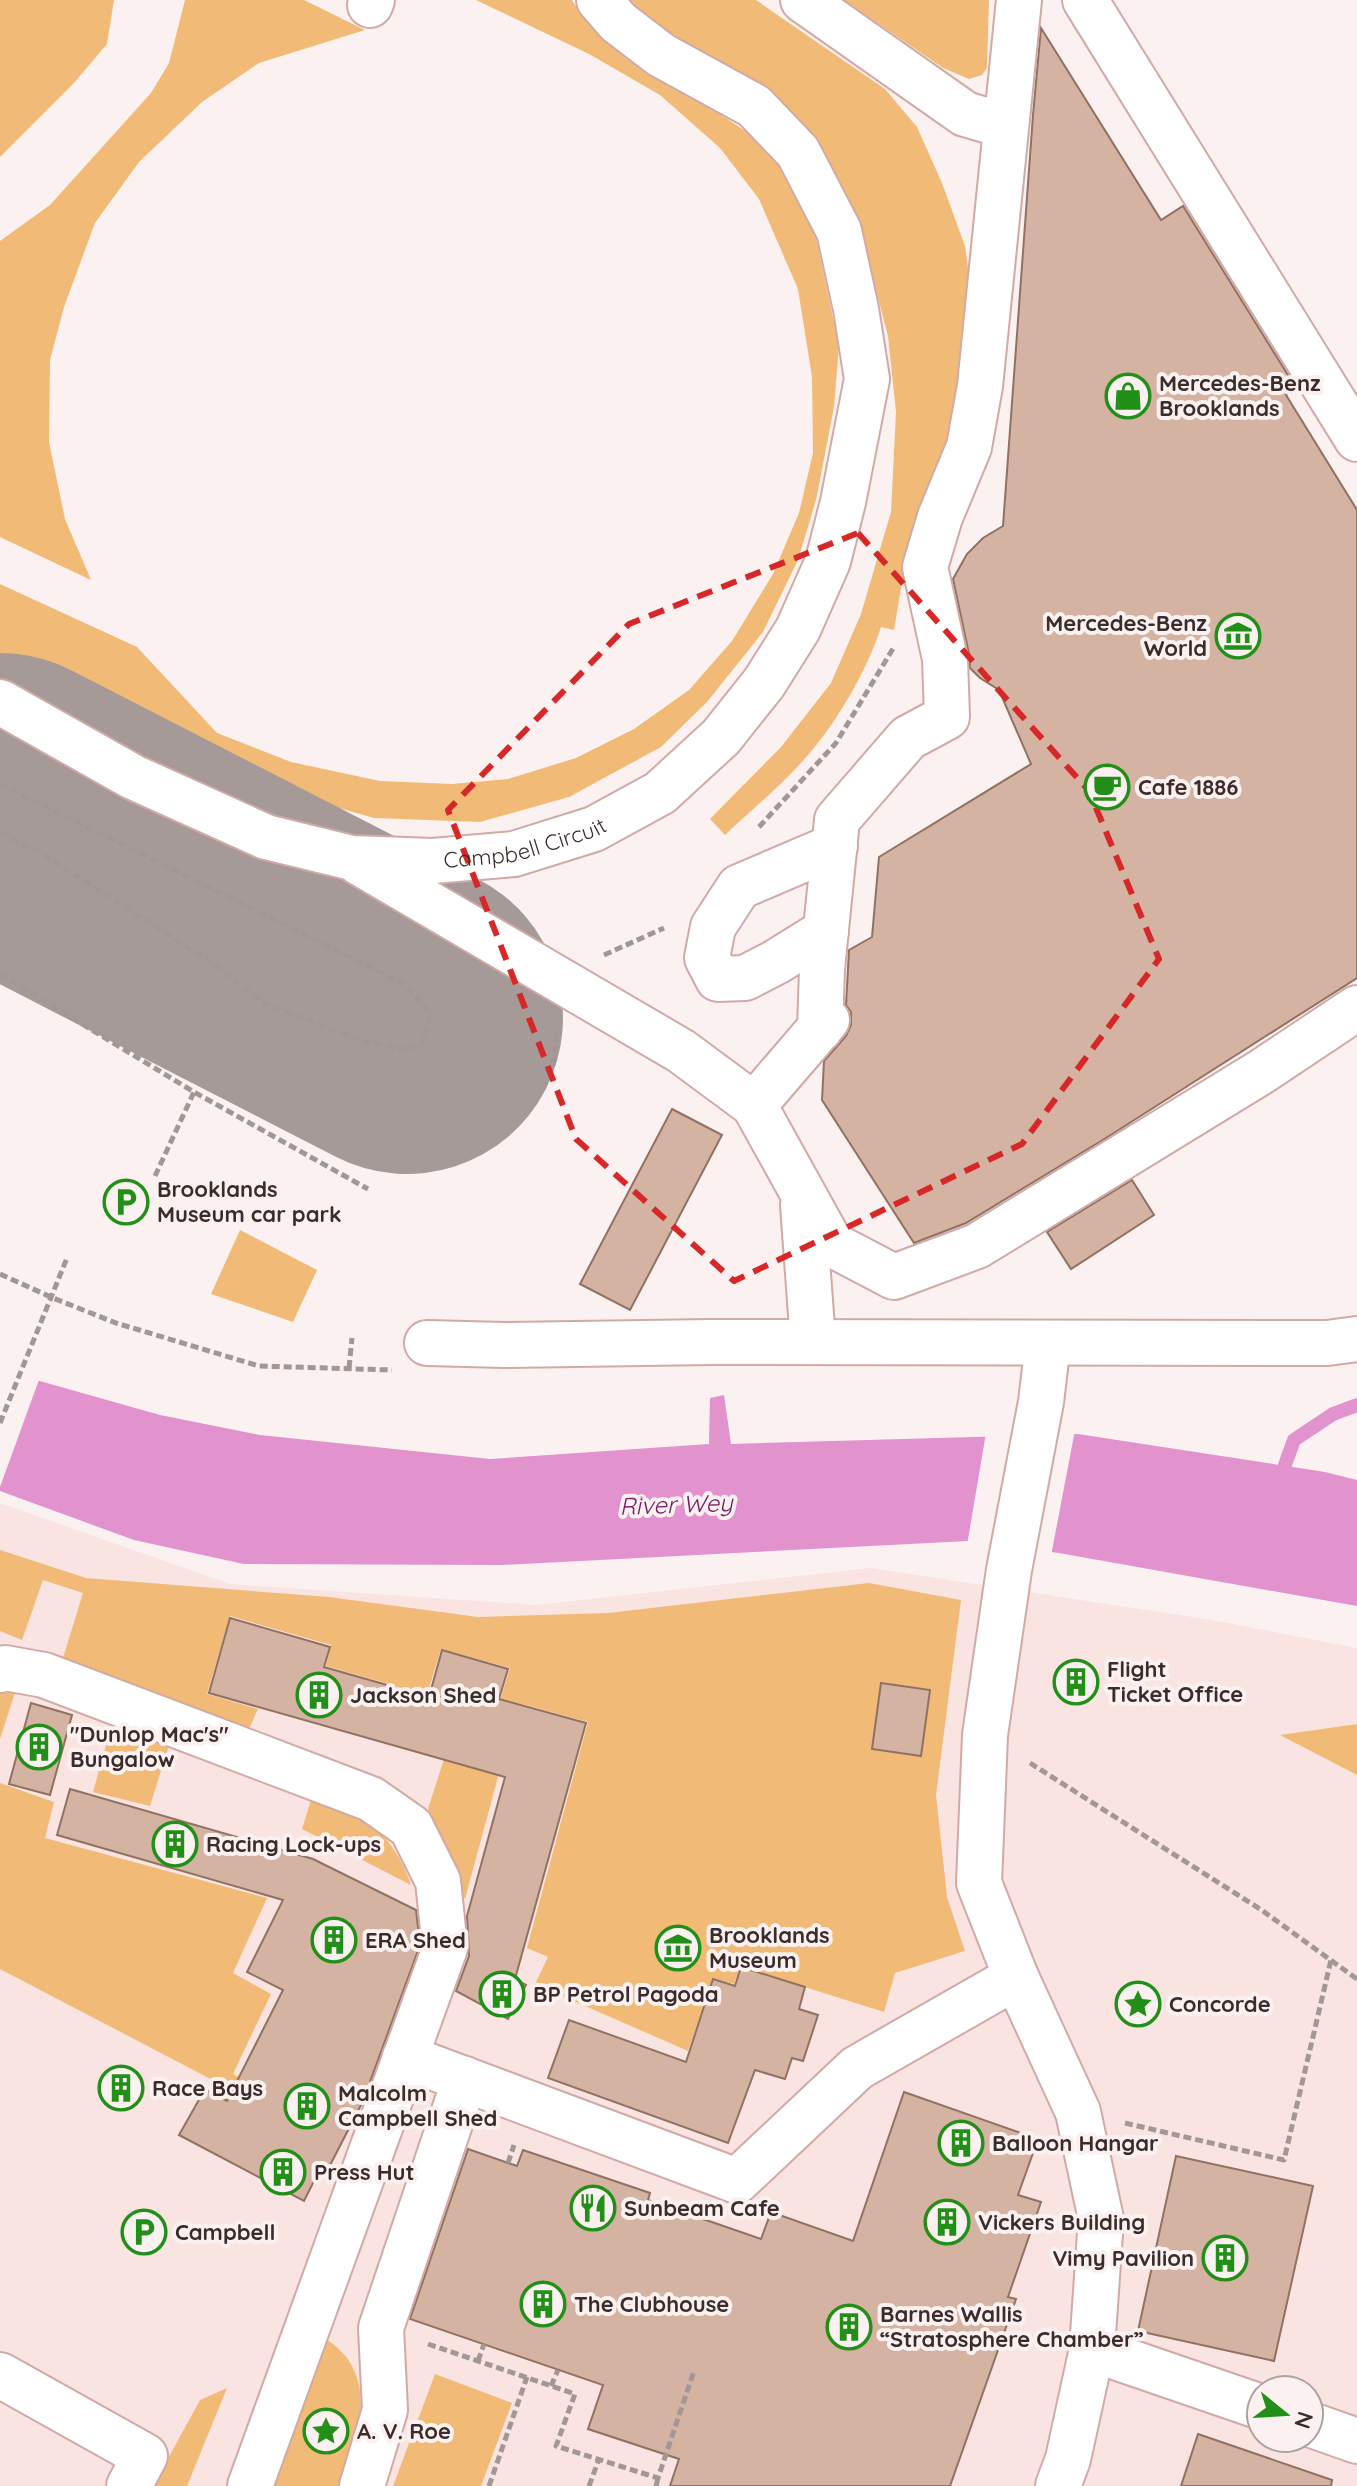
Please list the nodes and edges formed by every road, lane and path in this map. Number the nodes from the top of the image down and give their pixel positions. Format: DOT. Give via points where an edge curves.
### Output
graph roads {
  1 [pos="599,0"];
  2 [pos="803,0"];
  3 [pos="1019,0"];
  4 [pos="1085,0"];
  5 [pos="1006,126"];
  6 [pos="1357,439"];
  7 [pos="0,702"];
  8 [pos="0,784"];
  9 [pos="0,832"];
  10 [pos="835,846"];
  11 [pos="352,858"];
  12 [pos="826,931"];
  13 [pos="0,974"];
  14 [pos="1357,1008"];
  15 [pos="194,1092"];
  16 [pos="754,1105"];
  17 [pos="155,1176"];
  18 [pos="368,1189"];
  19 [pos="802,1195"];
  20 [pos="67,1258"];
  21 [pos="352,1338"];
  22 [pos="1357,1339"];
  23 [pos="813,1342"];
  24 [pos="427,1343"];
  25 [pos="1048,1343"];
  26 [pos="349,1368"];
  27 [pos="0,1423"];
  28 [pos="0,1670"];
  29 [pos="985,1735"];
  30 [pos="1331,1960"];
  31 [pos="1016,1977"];
  32 [pos="1357,1979"];
  33 [pos="405,2057"];
  34 [pos="465,2079"];
  35 [pos="1078,2112"];
  36 [pos="381,2328"];
  37 [pos="484,2344"];
  38 [pos="1092,2349"];
  39 [pos="478,2361"];
  40 [pos="558,2370"];
  41 [pos="694,2371"];
  42 [pos="0,2375"];
  43 [pos="527,2377"];
  44 [pos="551,2386"];
  45 [pos="1245,2402"];
  46 [pos="1325,2430"];
  47 [pos="1357,2441"];
  48 [pos="599,2459"];
  49 [pos="658,2478"];
  50 [pos="129,2486"];
  51 [pos="250,2486"];
  52 [pos="362,2486"];
  53 [pos="489,2486"];
  54 [pos="589,2486"];
  55 [pos="656,2486"];
  56 [pos="1058,2486"];
  1 -- 11 [label="lane, Campbell Circuit" via="661,55 754,106 798,152 839,231 867,379 828,561 798,629 764,683 721,737 660,793 594,829 514,854 433,861"];
  2 -- 5 [label="lane" via="965,114"];
  3 -- 5 [label="lane"];
  4 -- 6 [label="lane"];
  5 -- 10 [label="lane" via="969,447 925,567 945,659 947,717 908,738 837,820"];
  7 -- 11 [label="lane, Campbell Circuit" via="133,777 252,831"];
  8 -- 9 [label="path" via="406,985 431,1015 420,1047 399,1049 361,1040 265,1004 211,962"];
  10 -- 12 [label="lane"];
  10 -- 12 [label="lane" via="739,887 713,927 707,958 718,979 745,978"];
  11 -- 16 [label="lane" via="681,1051"];
  12 -- 16 [label="lane" via="824,1024"];
  13 -- 15 [label="path"];
  14 -- 19 [label="lane" via="977,1246 894,1277 831,1244"];
  15 -- 17 [label="path"];
  15 -- 18 [label="path"];
  16 -- 19 [label="lane"];
  19 -- 23 [label="lane"];
  20 -- 27 [label="path"];
  21 -- 26 [label="path"];
  22 -- 25 [label="lane"];
  23 -- 24 [label="lane"];
  23 -- 25 [label="lane"];
  25 -- 29 [label="lane"];
  28 -- 33 [label="lane" via="44,1675 371,1799 411,1827 438,1881 445,1948"];
  29 -- 30 [label="path" via="1260,1909"];
  29 -- 31 [label="lane" via="979,1883"];
  30 -- 32 [label="path"];
  30 -- 35 [label="path" via="1284,2160"];
  31 -- 34 [label="lane" via="857,2068 737,2181"];
  31 -- 35 [label="lane"];
  33 -- 34 [label="lane"];
  33 -- 51 [label="lane"];
  34 -- 36 [label="lane"];
  35 -- 38 [label="lane" via="1101,2219"];
  36 -- 39 [label="path"];
  36 -- 52 [label="lane" via="385,2410"];
  37 -- 39 [label="path"];
  38 -- 45 [label="lane"];
  38 -- 56 [label="lane"];
  39 -- 43 [label="path"];
  40 -- 44 [label="path"];
  41 -- 49 [label="path"];
  42 -- 50 [label="lane" via="145,2456"];
  43 -- 44 [label="path"];
  43 -- 53 [label="path"];
  44 -- 48 [label="path" via="575,2394 556,2446"];
  46 -- 47 [label="lane"];
  48 -- 49 [label="path"];
  48 -- 54 [label="path"];
  49 -- 55 [label="path"];
}
